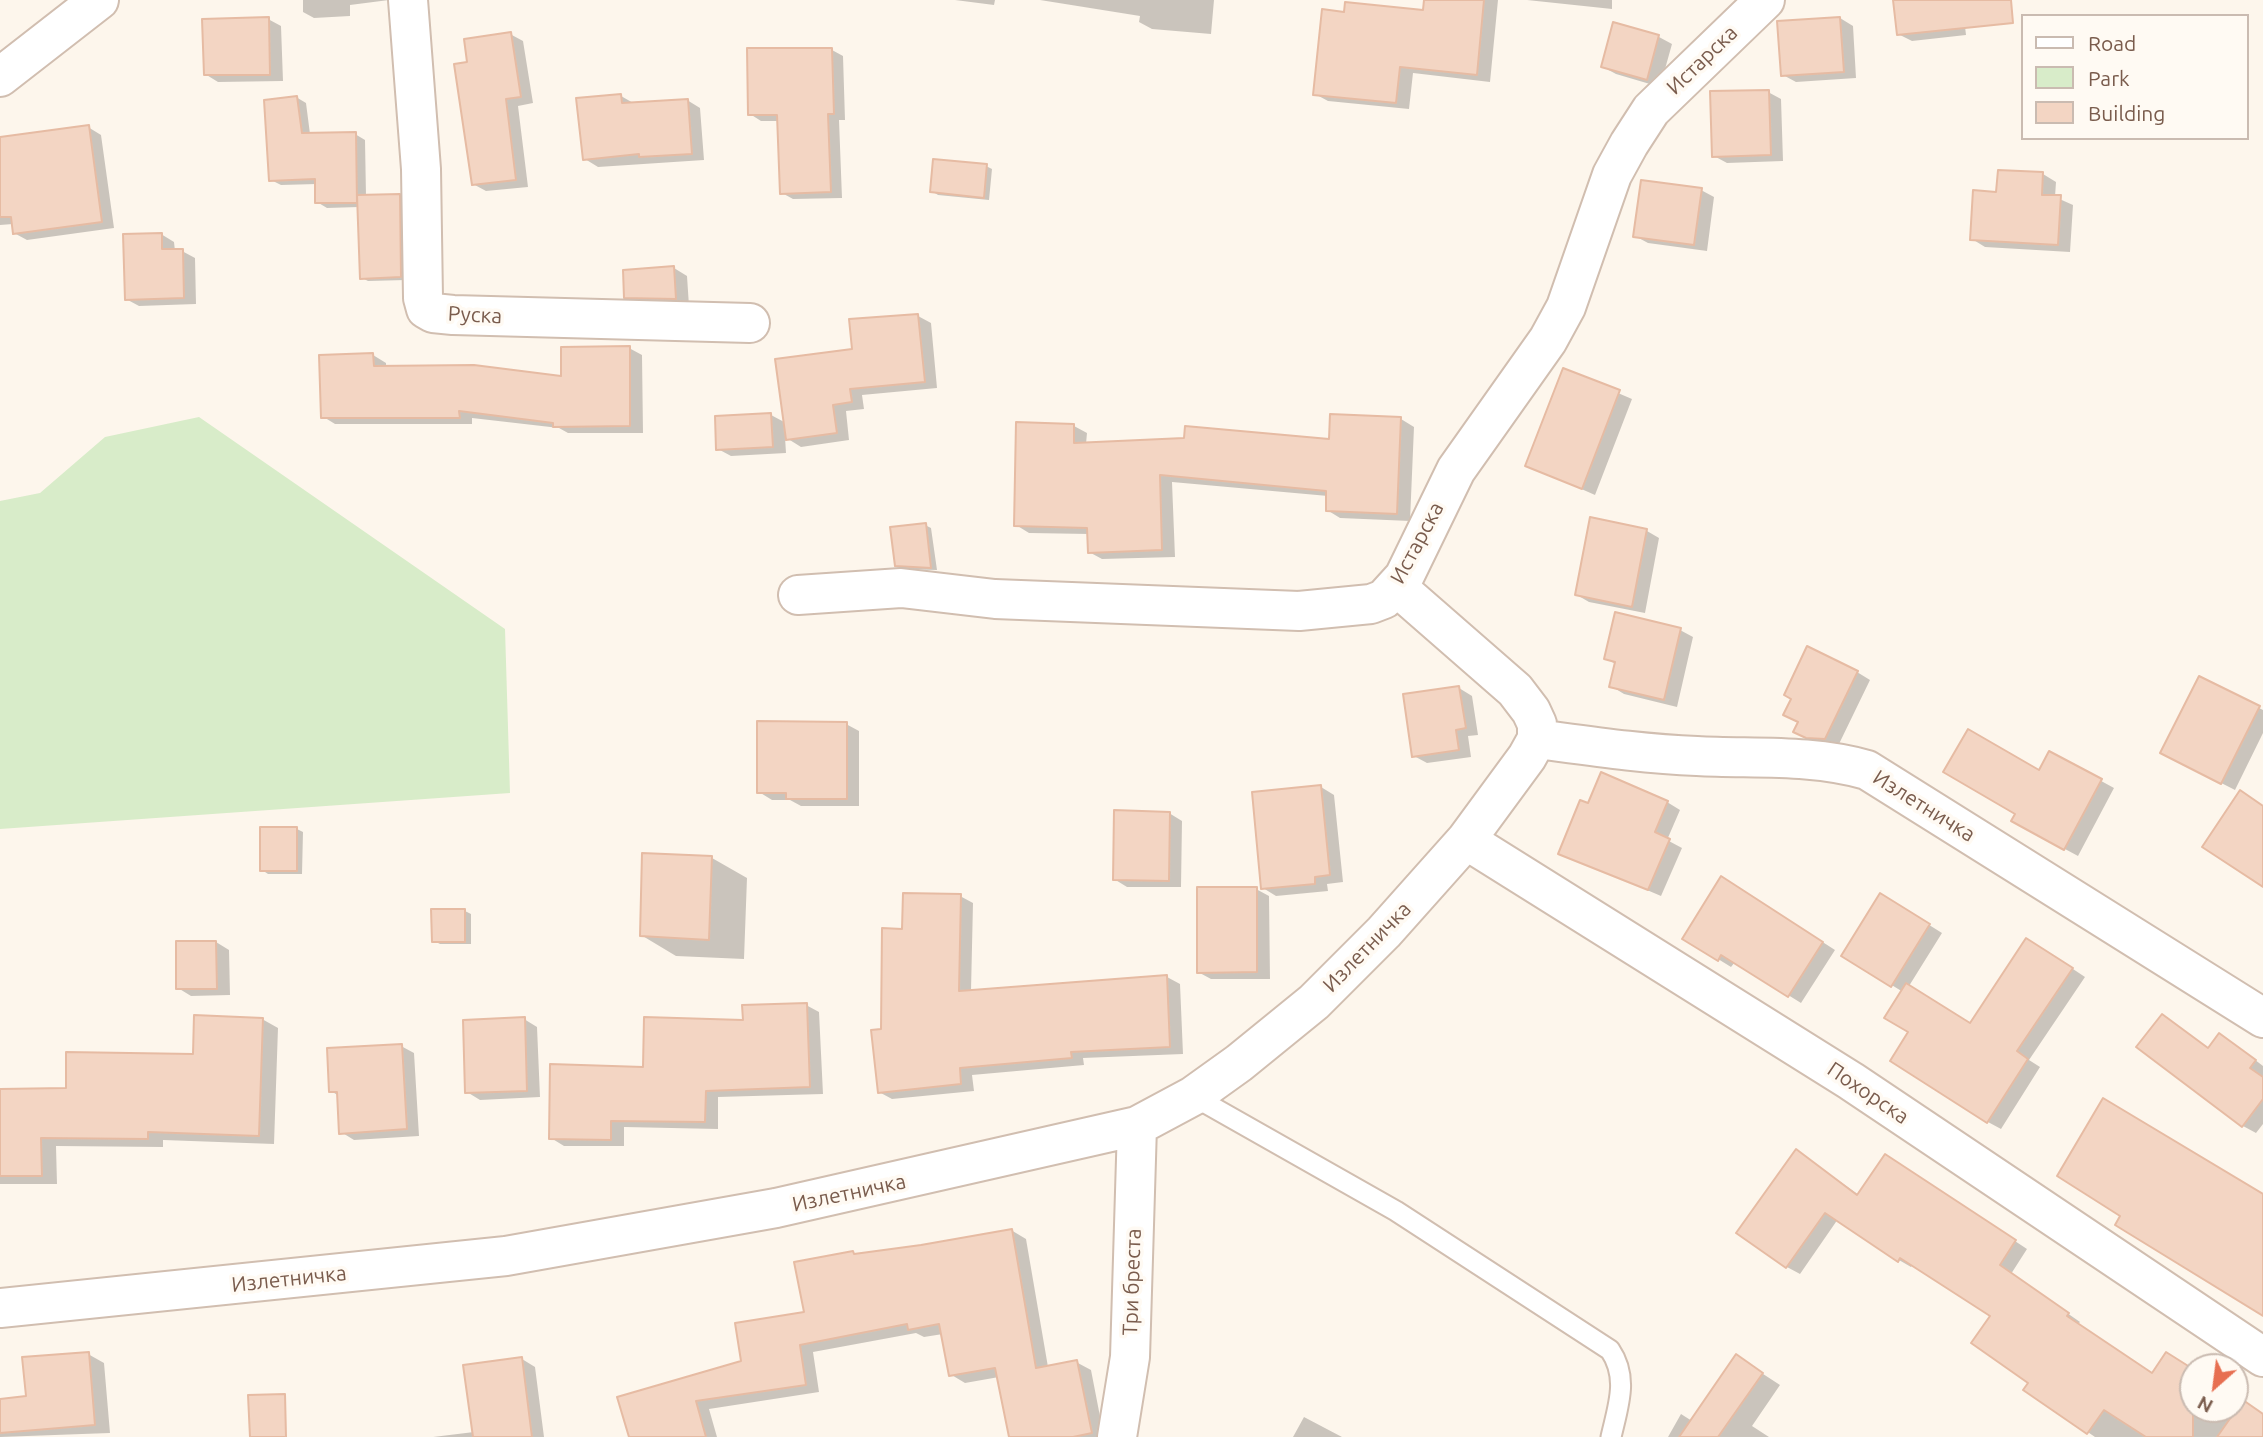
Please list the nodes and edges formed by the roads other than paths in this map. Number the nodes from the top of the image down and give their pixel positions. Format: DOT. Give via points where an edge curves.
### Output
graph roads {
  1 [pos="99,0"];
  2 [pos="408,0"];
  3 [pos="1765,0"];
  4 [pos="0,77"];
  5 [pos="750,323"];
  6 [pos="1397,587"];
  7 [pos="798,595"];
  8 [pos="1537,739"];
  9 [pos="1466,840"];
  10 [pos="2263,1018"];
  11 [pos="1193,1096"];
  12 [pos="1137,1126"];
  13 [pos="0,1308"];
  14 [pos="2263,1357"];
  15 [pos="1117,1437"];
  16 [pos="1611,1437"];
  1 -- 4 [label="street"];
  2 -- 5 [label="street, Руска" via="426,309 453,315"];
  3 -- 6 [label="street, Истарска" via="1651,110 1629,145 1607,185 1566,307 1548,340 1456,470"];
  6 -- 7 [label="street, Истарска" via="1371,604 1299,611 995,599 901,588"];
  6 -- 8 [label="street" via="1515,690 1537,724"];
  8 -- 9 [label="street, Излетничка"];
  8 -- 10 [label="street, Излетничка" via="1649,754 1838,761 1867,770"];
  9 -- 11 [label="street, Излетничка" via="1314,1002"];
  9 -- 14 [label="street, Похорска" via="1852,1081"];
  11 -- 12 [label="street, Излетничка"];
  11 -- 16 [label="lane" via="1396,1211 1610,1350 1620,1365 1622,1385"];
  12 -- 13 [label="street, Излетничка" via="776,1208 506,1256"];
  12 -- 15 [label="street, Три бреста" via="1130,1357"];
}
